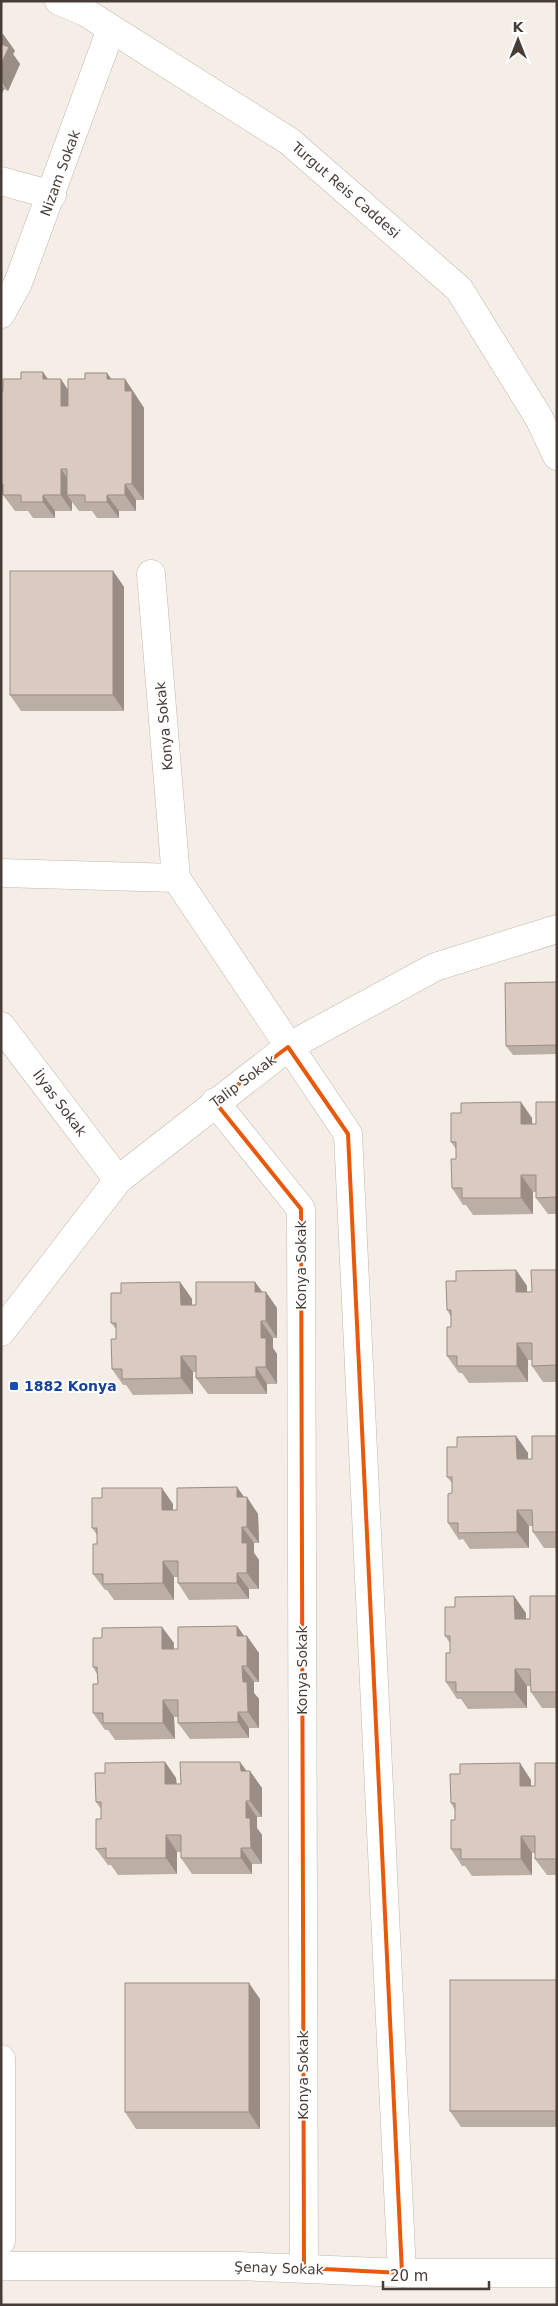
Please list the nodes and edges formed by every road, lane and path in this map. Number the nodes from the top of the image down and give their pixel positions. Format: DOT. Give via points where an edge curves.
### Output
graph roads {
  1 [pos="59,1"];
  2 [pos="111,29"];
  3 [pos="1,181"];
  4 [pos="52,195"];
  5 [pos="1,314"];
  6 [pos="557,456"];
  7 [pos="151,574"];
  8 [pos="1,873"];
  9 [pos="176,878"];
  10 [pos="557,929"];
  11 [pos="1,1026"];
  12 [pos="288,1047"];
  13 [pos="215,1102"];
  14 [pos="118,1180"];
  15 [pos="1,1332"];
  16 [pos="1,2059"];
  17 [pos="1,2241"];
  18 [pos="1,2266"];
  19 [pos="304,2268"];
  20 [pos="402,2273"];
  21 [pos="557,2273"];
  1 -- 2 [label="street, Turgut Reis Caddesi" via="85,12"];
  2 -- 4 [label="street, Nizam Sokak"];
  2 -- 6 [label="street, Turgut Reis Caddesi" via="289,141 459,289 539,418"];
  3 -- 4 [label="street"];
  4 -- 5 [label="street, Nizam Sokak" via="18,283"];
  7 -- 9 [label="street, Konya Sokak"];
  8 -- 9 [label="street"];
  9 -- 12 [label="street"];
  10 -- 12 [label="street, Talip Sokak" via="435,967"];
  11 -- 14 [label="street, İlyas Sokak"];
  12 -- 13 [label="street, Talip Sokak"];
  12 -- 20 [label="street" via="348,1134"];
  13 -- 14 [label="street, Talip Sokak"];
  13 -- 19 [label="street, Konya Sokak" via="301,1209"];
  14 -- 15 [label="street, Talip Sokak"];
  16 -- 17 [label="street"];
  18 -- 19 [label="street, Şenay Sokak"];
  19 -- 20 [label="street, Şenay Sokak"];
  20 -- 21 [label="street, Şenay Sokak"];
}
